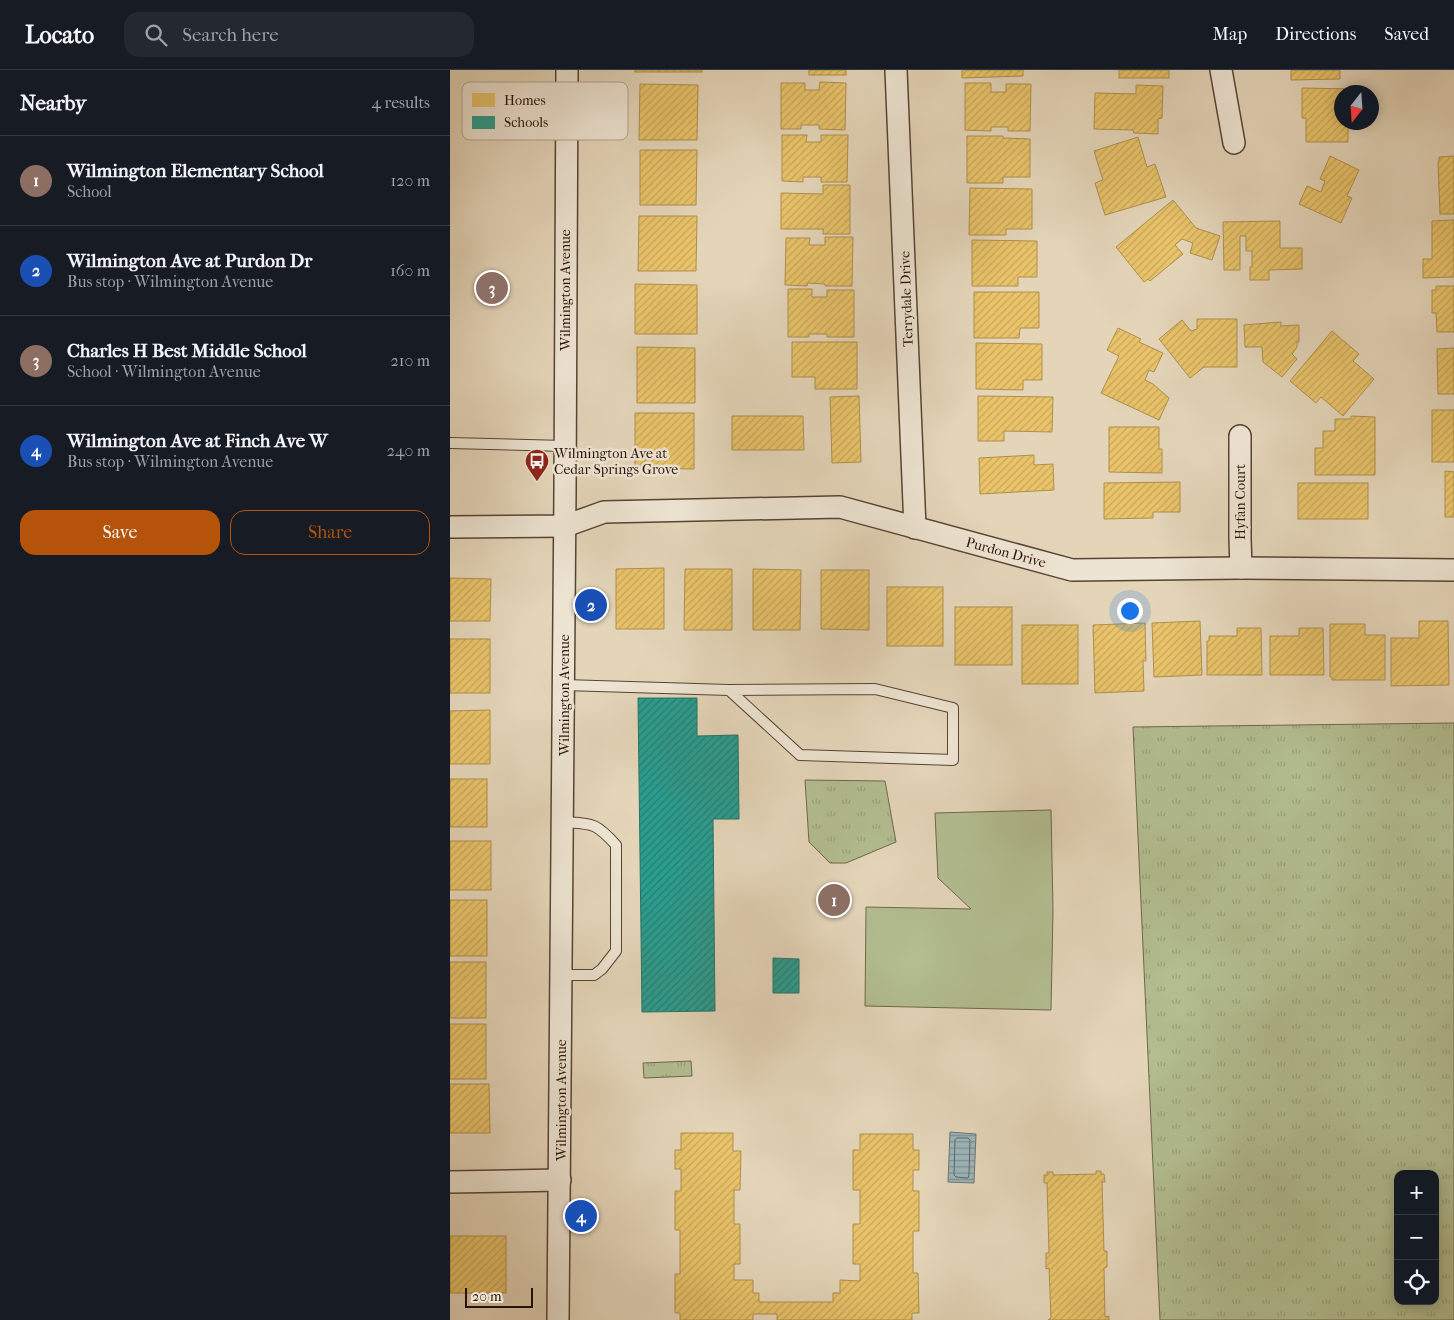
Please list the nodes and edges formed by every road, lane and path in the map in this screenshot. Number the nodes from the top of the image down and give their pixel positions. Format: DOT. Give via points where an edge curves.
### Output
graph roads {
  1 [pos="896,70"];
  2 [pos="1220,70"];
  3 [pos="566,140"];
  4 [pos="1234,143"];
  5 [pos="1240,436"];
  6 [pos="450,443"];
  7 [pos="565,446"];
  8 [pos="565,526"];
  9 [pos="450,527"];
  10 [pos="915,528"];
  11 [pos="1241,568"];
  12 [pos="1454,570"];
  13 [pos="564,685"];
  14 [pos="729,690"];
  15 [pos="563,822"];
  16 [pos="562,975"];
  17 [pos="560,1180"];
  18 [pos="450,1182"];
  19 [pos="558,1320"];
  1 -- 10 [label="street, Terrydale Drive"];
  2 -- 4 [label="street"];
  3 -- 7 [label="street, Wilmington Avenue"];
  5 -- 11 [label="street, Hyfan Court"];
  6 -- 7 [label="lane"];
  7 -- 8 [label="street, Wilmington Avenue"];
  8 -- 9 [label="street, Purdon Drive"];
  8 -- 10 [label="street, Purdon Drive" via="604,512 840,507"];
  8 -- 13 [label="street, Wilmington Avenue"];
  10 -- 11 [label="street, Purdon Drive" via="1072,570"];
  11 -- 12 [label="street, Purdon Drive"];
  13 -- 14 [label="lane"];
  13 -- 15 [label="street, Wilmington Avenue"];
  14 -- 14 [label="lane" via="875,689 953,708 953,760 800,755"];
  15 -- 16 [label="street, Wilmington Avenue"];
  15 -- 16 [label="lane" via="591,824 616,845 616,951 594,975"];
  16 -- 17 [label="street, Wilmington Avenue"];
  17 -- 18 [label="street"];
  17 -- 19 [label="street, Wilmington Avenue"];
}
